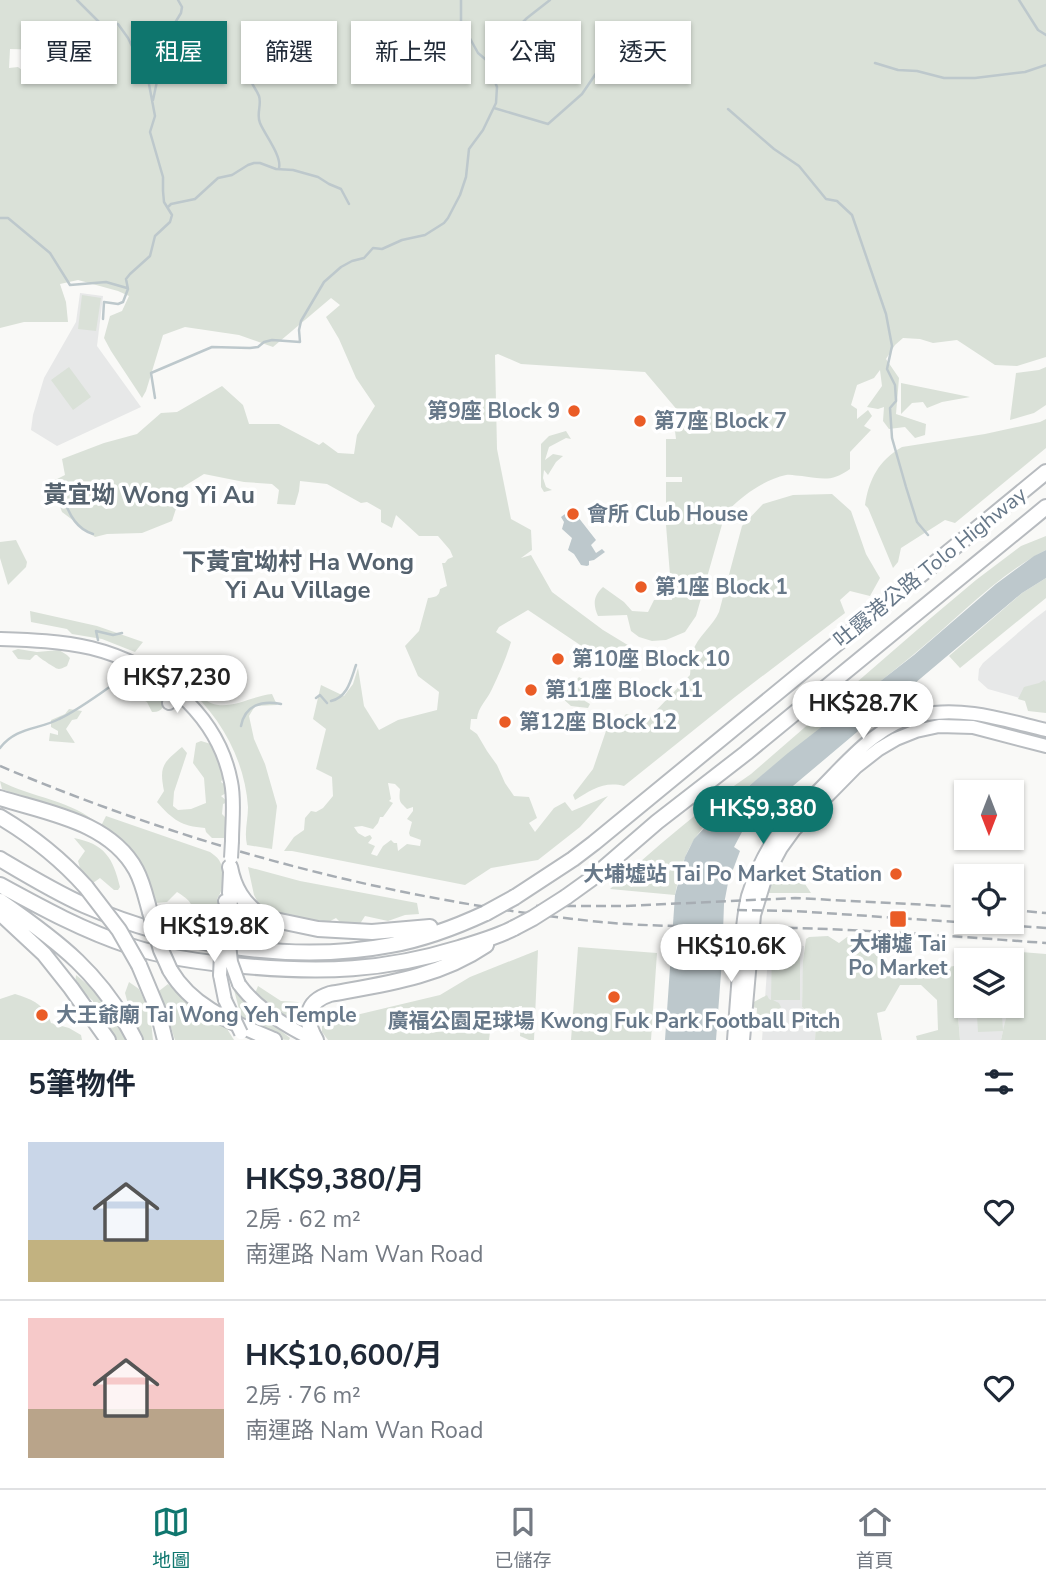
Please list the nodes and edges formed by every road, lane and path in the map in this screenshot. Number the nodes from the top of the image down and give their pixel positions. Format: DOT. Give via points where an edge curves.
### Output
graph roads {
  1 [pos="1046,472"];
  2 [pos="1046,507"];
  3 [pos="0,639"];
  4 [pos="66,643"];
  5 [pos="65,657"];
  6 [pos="173,688"];
  7 [pos="169,704"];
  8 [pos="1046,730"];
  9 [pos="1046,746"];
  10 [pos="0,798"];
  11 [pos="0,817"];
  12 [pos="0,859"];
  13 [pos="230,863"];
  14 [pos="0,885"];
  15 [pos="0,901"];
  16 [pos="228,903"];
  17 [pos="0,914"];
  18 [pos="265,918"];
  19 [pos="466,922"];
  20 [pos="225,933"];
  21 [pos="499,936"];
  22 [pos="132,1034"];
  23 [pos="108,1040"];
  24 [pos="165,1040"];
  25 [pos="246,1040"];
  26 [pos="274,1040"];
  27 [pos="315,1040"];
  28 [pos="734,1040"];
  29 [pos="743,1040"];
  1 -- 19 [label="highway, 吐露港公路 Tolo Highway, bridge" via="594,843 515,898"];
  2 -- 21 [label="highway, 吐露港公路 Tolo Highway, bridge" via="591,879"];
  3 -- 4 [label="main road"];
  4 -- 5 [label="main road"];
  4 -- 6 [label="main road" via="105,652"];
  6 -- 7 [label="main road"];
  6 -- 13 [label="main road, bridge" via="204,720 222,751 232,785"];
  8 -- 28 [label="main road" via="974,713 928,714 888,728 851,757 787,824 757,872 743,922"];
  9 -- 29 [label="main road" via="973,727 939,726 896,739 849,774 794,830 766,876 754,915"];
  10 -- 26 [label="highway, bridge" via="74,821 111,841 136,871 170,970 185,991 232,1022"];
  11 -- 24 [label="highway, bridge" via="70,870 119,930 157,1008"];
  12 -- 19 [label="highway, 吐露港公路 Tolo Highway" via="85,905 163,932 218,944 306,952 353,950 399,943"];
  13 -- 16 [label="main road"];
  13 -- 18 [label="highway" via="240,896"];
  14 -- 21 [label="highway, 吐露港公路 Tolo Highway" via="76,925 131,947 216,964 292,970 367,968 423,959"];
  15 -- 22 [label="highway" via="77,960 109,996"];
  16 -- 18 [label="highway"];
  16 -- 20 [label="main road"];
  17 -- 23 [label="highway" via="50,962"];
  18 -- 19 [label="highway" via="362,932"];
  20 -- 25 [label="main road, bridge" via="220,949 221,982"];
  20 -- 27 [label="main road, bridge" via="239,984 262,1007"];
  21 -- 27 [label="highway" via="440,970 322,997 309,1015"];
}
